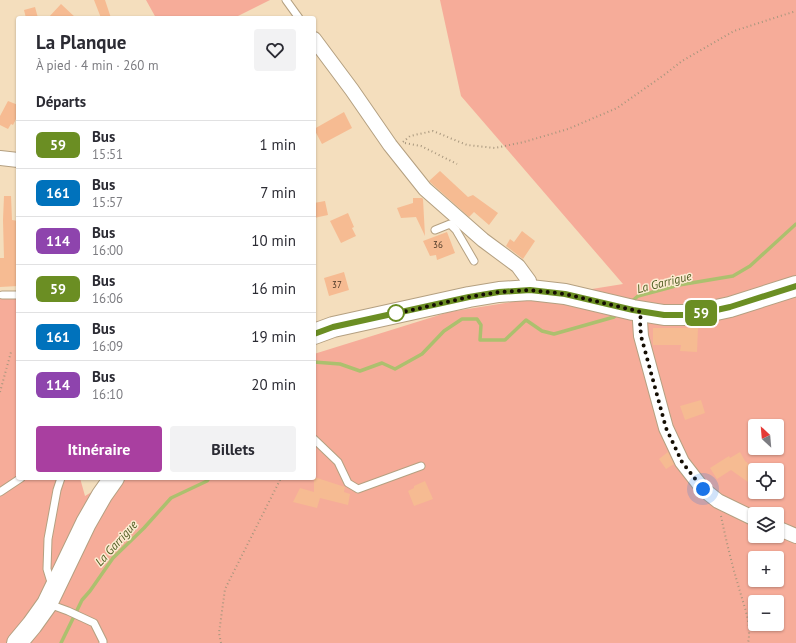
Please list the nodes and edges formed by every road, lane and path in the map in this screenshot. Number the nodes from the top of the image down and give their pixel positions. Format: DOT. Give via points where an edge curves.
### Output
graph roads {
  1 [pos="286,0"];
  2 [pos="796,11"];
  3 [pos="298,16"];
  4 [pos="316,42"];
  5 [pos="396,144"];
  6 [pos="0,158"];
  7 [pos="16,160"];
  8 [pos="457,164"];
  9 [pos="435,230"];
  10 [pos="474,261"];
  11 [pos="796,286"];
  12 [pos="530,290"];
  13 [pos="2,295"];
  14 [pos="16,296"];
  15 [pos="637,311"];
  16 [pos="316,333"];
  17 [pos="11,352"];
  18 [pos="0,392"];
  19 [pos="316,441"];
  20 [pos="421,466"];
  21 [pos="18,480"];
  22 [pos="60,480"];
  23 [pos="113,480"];
  24 [pos="280,480"];
  25 [pos="0,492"];
  26 [pos="718,501"];
  27 [pos="748,516"];
  28 [pos="784,531"];
  29 [pos="796,536"];
  30 [pos="56,584"];
  31 [pos="47,604"];
  32 [pos="17,643"];
  33 [pos="103,643"];
  34 [pos="221,643"];
  35 [pos="748,643"];
  1 -- 3 [label="lane"];
  2 -- 5 [label="path" via="734,31 682,61 616,108 568,129 495,148 467,146 433,131 410,136"];
  4 -- 5 [label="street"];
  5 -- 8 [label="path" via="421,146"];
  5 -- 12 [label="street" via="424,189 483,240 518,266 528,281"];
  6 -- 7 [label="street"];
  9 -- 10 [label="lane" via="450,224"];
  11 -- 15 [label="street" via="730,307 694,315 664,315"];
  12 -- 15 [label="street" via="565,294"];
  12 -- 16 [label="street" via="469,297 333,327"];
  13 -- 14 [label="lane"];
  15 -- 26 [label="street" via="641,336 666,428 682,462 703,489"];
  17 -- 18 [label="path"];
  19 -- 20 [label="lane" via="338,462 348,483 358,489"];
  21 -- 25 [label="lane"];
  22 -- 30 [label="lane" via="48,539 46,569 50,579"];
  23 -- 30 [label="street" via="86,523"];
  24 -- 34 [label="path" via="225,589 219,633"];
  26 -- 27 [label="street"];
  26 -- 35 [label="path" via="747,613"];
  28 -- 29 [label="street"];
  30 -- 31 [label="street"];
  31 -- 32 [label="street"];
  31 -- 33 [label="lane" via="94,623"];
}
